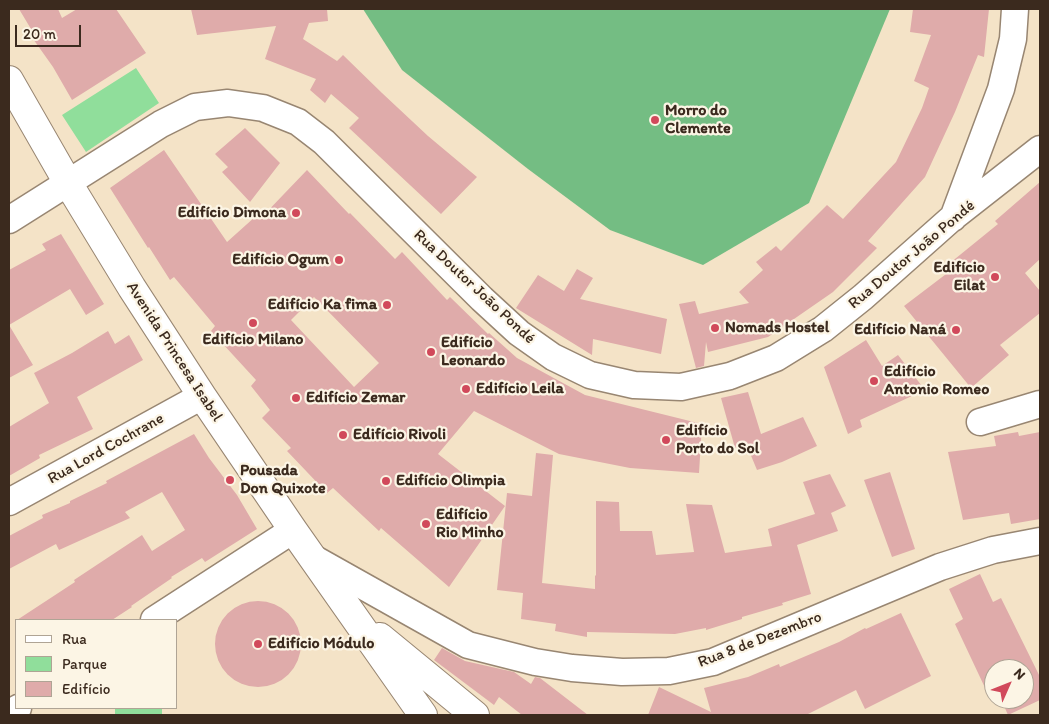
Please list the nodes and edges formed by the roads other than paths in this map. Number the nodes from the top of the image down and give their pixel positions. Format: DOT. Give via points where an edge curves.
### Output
graph roads {
  1 [pos="1016,9"];
  2 [pos="9,80"];
  3 [pos="1040,149"];
  4 [pos="68,183"];
  5 [pos="952,218"];
  6 [pos="9,220"];
  7 [pos="202,396"];
  8 [pos="1040,404"];
  9 [pos="980,422"];
  10 [pos="9,502"];
  11 [pos="293,530"];
  12 [pos="1040,541"];
  13 [pos="313,558"];
  14 [pos="353,616"];
  15 [pos="156,619"];
  16 [pos="463,713"];
  17 [pos="423,715"];
  1 -- 5 [label="street" via="1001,89"];
  2 -- 4 [label="main road, Avenida Princesa Isabel"];
  3 -- 5 [label="street, Rua Doutor João Pondé"];
  4 -- 5 [label="street, Rua Doutor João Pondé" via="161,124 195,107 228,103 263,108 298,122 324,142 519,333 553,357 590,374 644,386 681,387 730,376 776,358 824,329"];
  4 -- 6 [label="street, Rua Doutor João Pondé"];
  4 -- 7 [label="main road, Avenida Princesa Isabel"];
  7 -- 10 [label="street, Rua Lord Cochrane"];
  7 -- 11 [label="main road, Avenida Princesa Isabel"];
  8 -- 9 [label="street"];
  11 -- 13 [label="main road, Avenida Princesa Isabel"];
  11 -- 15 [label="street"];
  12 -- 13 [label="street, Rua 8 de Dezembro" via="993,550 940,567 713,662 669,671 572,668 468,645"];
  13 -- 14 [label="main road, Avenida Princesa Isabel"];
  14 -- 16 [label="main road, Avenida Princesa Isabel"];
  14 -- 17 [label="main road, Avenida Princesa Isabel"];
}
